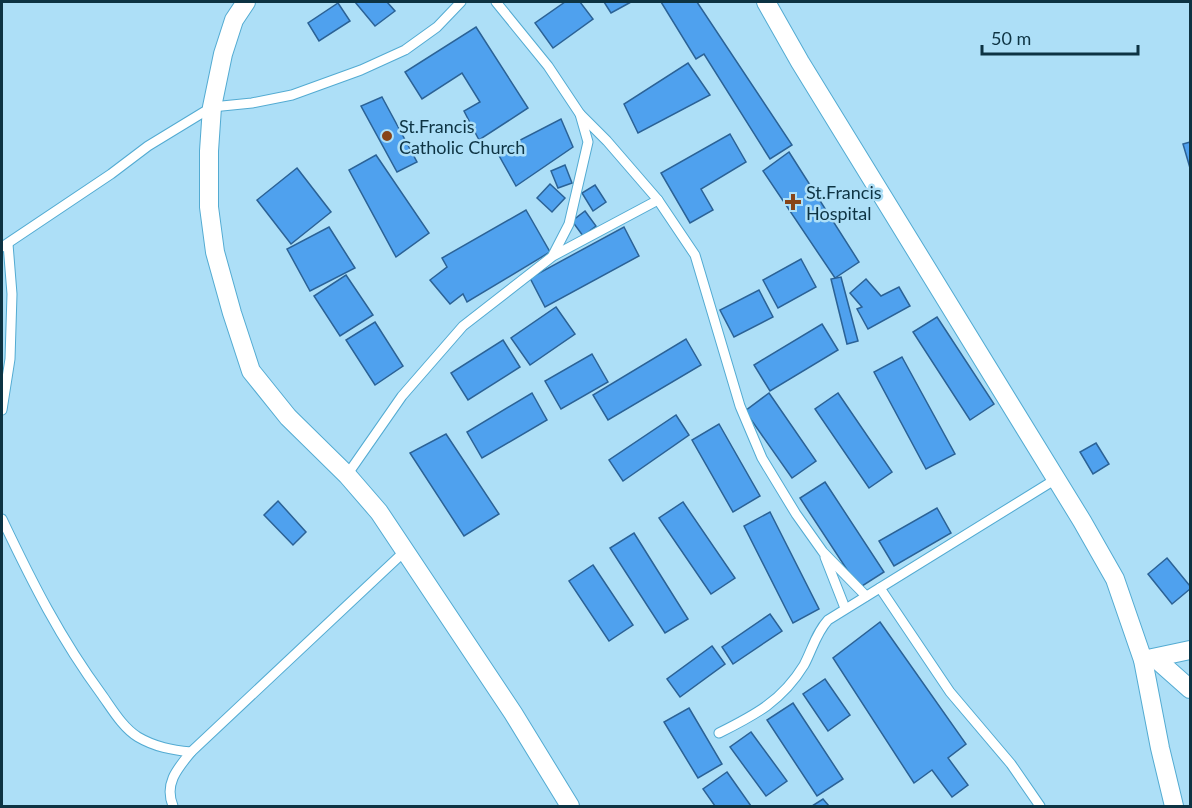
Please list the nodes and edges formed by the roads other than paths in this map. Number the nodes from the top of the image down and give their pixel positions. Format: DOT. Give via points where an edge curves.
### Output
graph roads {
  1 [pos="246,2"];
  2 [pos="461,2"];
  3 [pos="496,2"];
  4 [pos="766,2"];
  5 [pos="212,107"];
  6 [pos="580,114"];
  7 [pos="658,200"];
  8 [pos="5,245"];
  9 [pos="553,256"];
  10 [pos="2,410"];
  11 [pos="347,475"];
  12 [pos="1056,479"];
  13 [pos="2,519"];
  14 [pos="405,552"];
  15 [pos="823,552"];
  16 [pos="880,588"];
  17 [pos="866,596"];
  18 [pos="845,608"];
  19 [pos="1191,650"];
  20 [pos="1149,659"];
  21 [pos="1191,689"];
  22 [pos="719,733"];
  23 [pos="191,752"];
  24 [pos="173,807"];
  25 [pos="570,807"];
  26 [pos="1040,807"];
  27 [pos="1174,807"];
  1 -- 5 [label="street" via="234,20"];
  2 -- 5 [label="lane" via="437,27 405,50 361,70 292,95"];
  3 -- 6 [label="lane" via="548,66"];
  4 -- 12 [label="street"];
  5 -- 8 [label="lane" via="148,146"];
  5 -- 11 [label="street" via="209,207 215,252 251,371 288,417"];
  6 -- 7 [label="lane"];
  6 -- 9 [label="lane" via="588,142 569,224"];
  7 -- 9 [label="lane"];
  7 -- 15 [label="lane" via="695,255 740,406 762,458"];
  8 -- 10 [label="lane" via="12,294 10,359"];
  9 -- 11 [label="lane" via="463,326 402,396"];
  11 -- 14 [label="street" via="379,512"];
  12 -- 16 [label="lane"];
  12 -- 20 [label="street" via="1115,579"];
  13 -- 23 [label="lane" via="66,645 118,717 136,736 152,744"];
  14 -- 23 [label="lane"];
  14 -- 25 [label="street" via="513,713"];
  15 -- 17 [label="lane"];
  15 -- 18 [label="lane"];
  16 -- 17 [label="lane"];
  16 -- 26 [label="lane" via="950,692 1011,765"];
  17 -- 18 [label="lane"];
  18 -- 22 [label="lane" via="820,629 805,662 779,698"];
  19 -- 20 [label="street"];
  20 -- 21 [label="street"];
  20 -- 27 [label="street" via="1160,748"];
  23 -- 24 [label="lane" via="169,786"];
}
